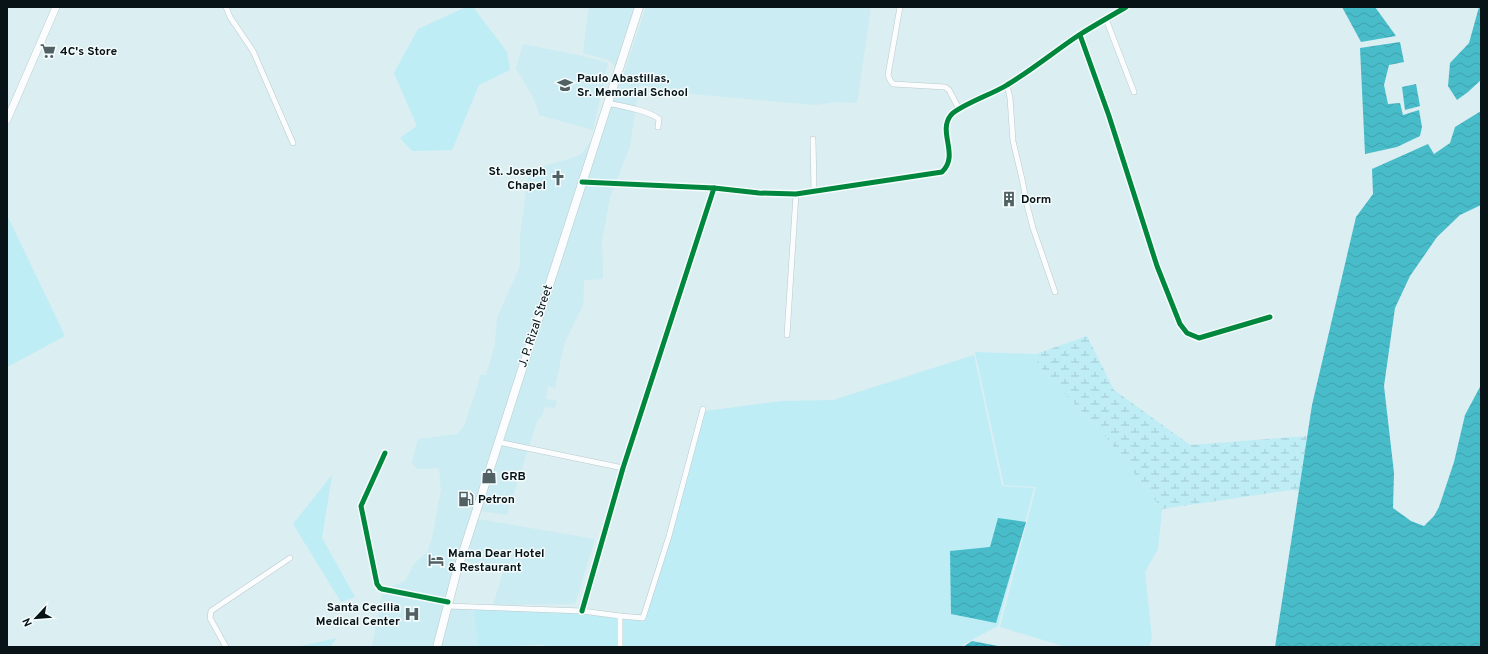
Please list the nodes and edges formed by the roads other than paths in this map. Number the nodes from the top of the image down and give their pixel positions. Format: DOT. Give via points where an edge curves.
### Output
graph roads {
  1 [pos="56,7"];
  2 [pos="226,7"];
  3 [pos="639,7"];
  4 [pos="900,7"];
  5 [pos="1126,7"];
  6 [pos="1106,19"];
  7 [pos="1080,35"];
  8 [pos="1007,85"];
  9 [pos="1134,92"];
  10 [pos="607,103"];
  11 [pos="959,109"];
  12 [pos="7,120"];
  13 [pos="658,127"];
  14 [pos="813,139"];
  15 [pos="293,143"];
  16 [pos="582,182"];
  17 [pos="714,188"];
  18 [pos="814,192"];
  19 [pos="796,194"];
  20 [pos="1055,292"];
  21 [pos="1270,317"];
  22 [pos="787,335"];
  23 [pos="704,409"];
  24 [pos="498,442"];
  25 [pos="385,453"];
  26 [pos="623,468"];
  27 [pos="290,558"];
  28 [pos="447,604"];
  29 [pos="582,611"];
  30 [pos="620,616"];
  31 [pos="226,647"];
  32 [pos="437,647"];
  33 [pos="620,647"];
  1 -- 12 [label="main road"];
  2 -- 15 [label="street" via="253,51"];
  3 -- 10 [label="main road, J. P. Rizal Street"];
  4 -- 11 [label="street" via="888,75 890,80 893,84 945,87"];
  5 -- 6 [label="street"];
  6 -- 7 [label="street"];
  6 -- 9 [label="street"];
  7 -- 8 [label="street"];
  7 -- 21 [label="street" via="1157,266 1180,324 1187,333 1199,338"];
  8 -- 11 [label="street"];
  8 -- 20 [label="street" via="1013,141 1027,205"];
  10 -- 13 [label="street" via="657,117"];
  10 -- 16 [label="main road, J. P. Rizal Street"];
  11 -- 18 [label="street" via="952,114 946,127 950,158 948,167 942,172"];
  14 -- 18 [label="street"];
  16 -- 17 [label="street"];
  16 -- 24 [label="main road, J. P. Rizal Street"];
  17 -- 19 [label="street"];
  17 -- 26 [label="street"];
  18 -- 19 [label="street"];
  19 -- 22 [label="street"];
  23 -- 30 [label="street" via="644,618"];
  24 -- 26 [label="street"];
  24 -- 28 [label="main road, J. P. Rizal Street"];
  25 -- 28 [label="street" via="362,506 378,587"];
  26 -- 29 [label="street"];
  27 -- 31 [label="street" via="210,611 210,618"];
  28 -- 29 [label="street"];
  28 -- 32 [label="main road, J. P. Rizal Street"];
  29 -- 30 [label="street"];
  30 -- 33 [label="street"];
}
